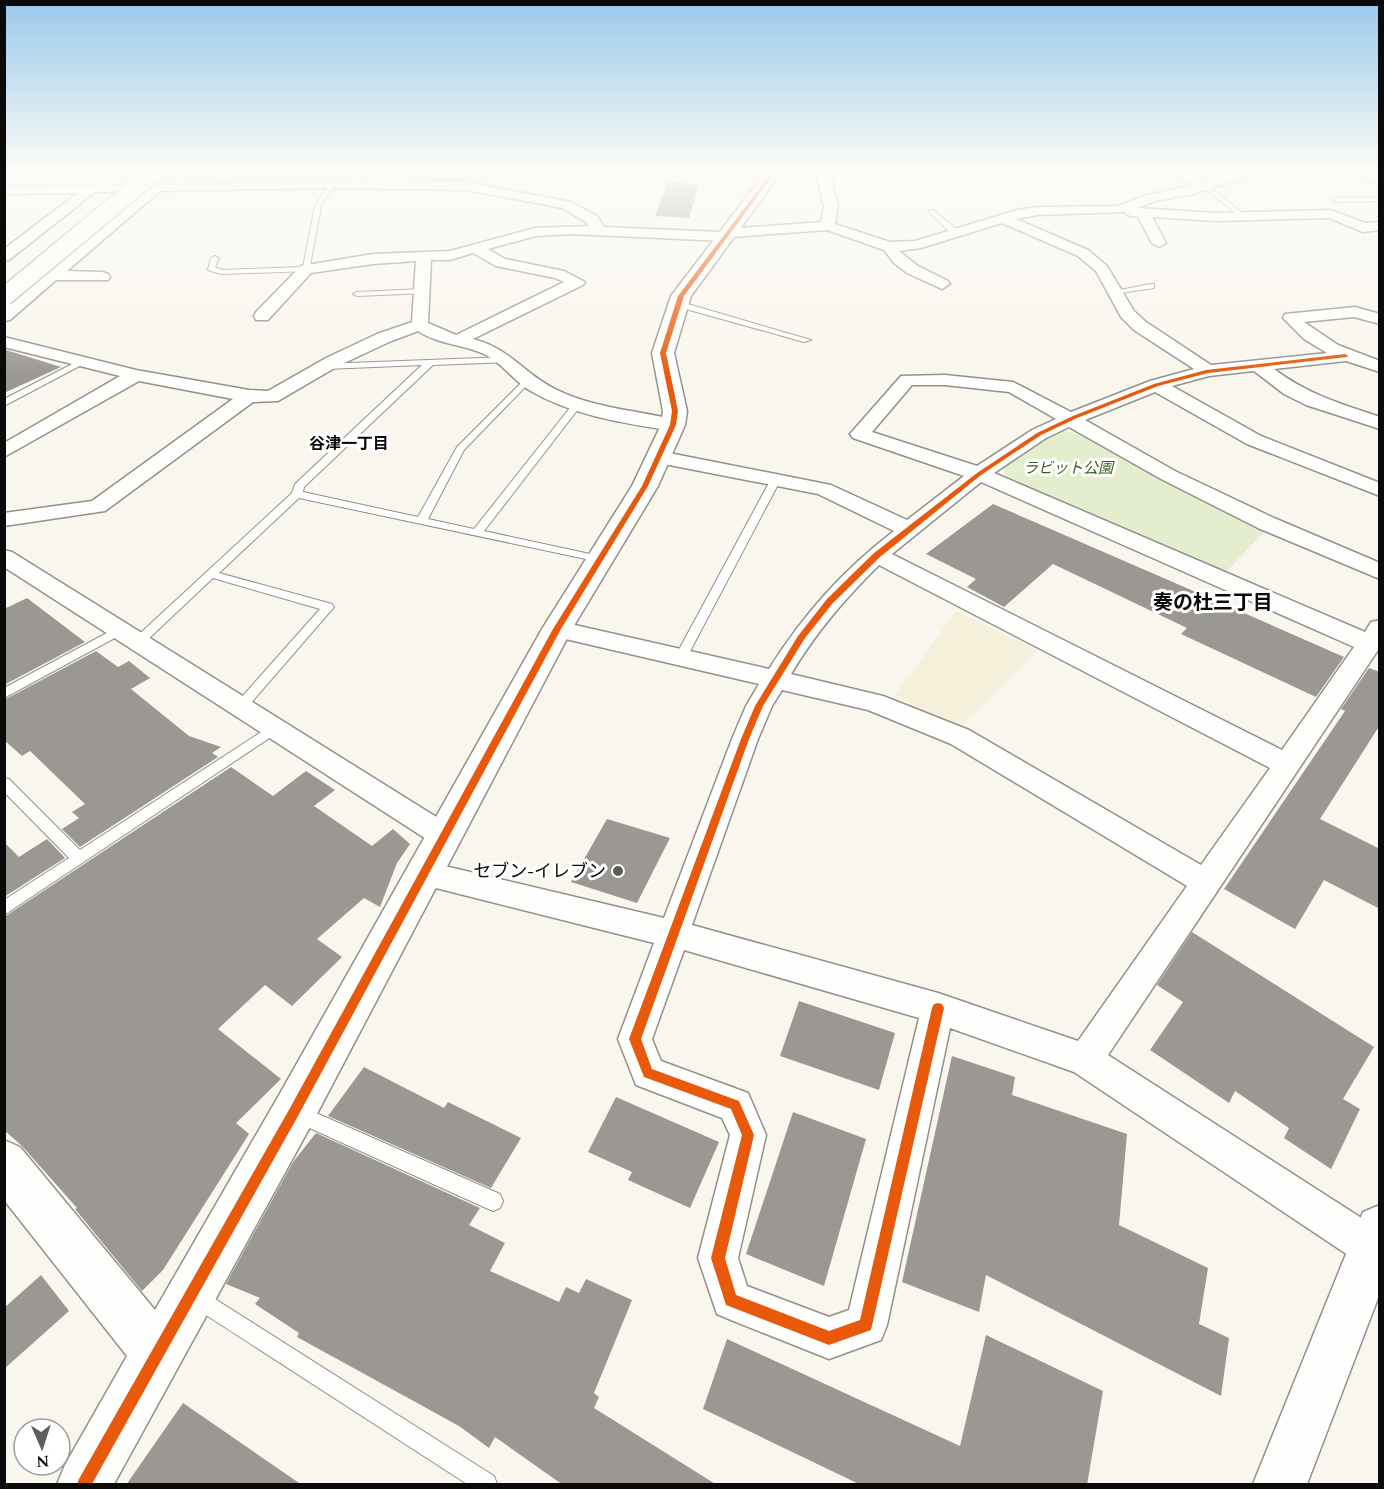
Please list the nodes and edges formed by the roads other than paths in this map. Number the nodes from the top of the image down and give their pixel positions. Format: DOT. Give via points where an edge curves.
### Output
graph roads {
  1 [pos="26,239"];
  2 [pos="48,239"];
  3 [pos="73,239"];
  4 [pos="96,239"];
  5 [pos="312,239"];
  6 [pos="509,239"];
  7 [pos="723,239"];
  8 [pos="867,239"];
  9 [pos="937,239"];
  10 [pos="1052,239"];
  11 [pos="1157,239"];
  12 [pos="1159,243"];
  13 [pos="889,247"];
  14 [pos="476,249"];
  15 [pos="424,256"];
  16 [pos="4,257"];
  17 [pos="215,258"];
  18 [pos="306,269"];
  19 [pos="4,275"];
  20 [pos="54,275"];
  21 [pos="102,277"];
  22 [pos="942,284"];
  23 [pos="1151,286"];
  24 [pos="423,291"];
  25 [pos="1113,292"];
  26 [pos="357,294"];
  27 [pos="4,297"];
  28 [pos="678,304"];
  29 [pos="4,316"];
  30 [pos="262,316"];
  31 [pos="1380,319"];
  32 [pos="420,325"];
  33 [pos="807,340"];
  34 [pos="456,341"];
  35 [pos="4,342"];
  36 [pos="1345,356"];
  37 [pos="507,360"];
  38 [pos="85,361"];
  39 [pos="430,363"];
  40 [pos="1257,365"];
  41 [pos="326,366"];
  42 [pos="1380,367"];
  43 [pos="1208,371"];
  44 [pos="136,375"];
  45 [pos="527,380"];
  46 [pos="1156,385"];
  47 [pos="249,396"];
  48 [pos="4,403"];
  49 [pos="576,406"];
  50 [pos="1068,420"];
  51 [pos="1380,423"];
  52 [pos="673,425"];
  53 [pos="4,451"];
  54 [pos="659,457"];
  55 [pos="979,474"];
  56 [pos="776,479"];
  57 [pos="1380,490"];
  58 [pos="297,494"];
  59 [pos="4,520"];
  60 [pos="421,521"];
  61 [pos="907,529"];
  62 [pos="477,532"];
  63 [pos="877,555"];
  64 [pos="4,557"];
  65 [pos="600,559"];
  66 [pos="1380,572"];
  67 [pos="211,574"];
  68 [pos="557,629"];
  69 [pos="129,636"];
  70 [pos="1374,636"];
  71 [pos="681,657"];
  72 [pos="774,679"];
  73 [pos="4,694"];
  74 [pos="240,707"];
  75 [pos="275,728"];
  76 [pos="1287,765"];
  77 [pos="4,783"];
  78 [pos="444,836"];
  79 [pos="79,859"];
  80 [pos="424,873"];
  81 [pos="1205,882"];
  82 [pos="4,909"];
  83 [pos="674,934"];
  84 [pos="938,1008"];
  85 [pos="1085,1060"];
  86 [pos="294,1112"];
  87 [pos="4,1163"];
  88 [pos="493,1201"];
  89 [pos="1377,1243"];
  90 [pos="192,1294"];
  91 [pos="158,1354"];
  92 [pos="84,1485"];
  93 [pos="486,1485"];
  94 [pos="1280,1485"];
  1 -- 16 [label="street"];
  2 -- 19 [label="street"];
  3 -- 27 [label="street, bridge"];
  4 -- 20 [label="street"];
  5 -- 18 [label="lane"];
  6 -- 14 [label="street"];
  7 -- 28 [label="street"];
  8 -- 13 [label="street"];
  9 -- 13 [label="street"];
  10 -- 25 [label="street" via="1083,253 1102,269"];
  11 -- 12 [label="street"];
  13 -- 22 [label="street" via="907,267"];
  14 -- 15 [label="street"];
  14 -- 34 [label="street" via="501,263 559,274 577,282"];
  15 -- 18 [label="street"];
  15 -- 24 [label="street"];
  17 -- 18 [label="lane" via="211,268 221,272"];
  18 -- 30 [label="street"];
  20 -- 21 [label="street"];
  20 -- 29 [label="street"];
  23 -- 25 [label="lane"];
  24 -- 26 [label="lane"];
  24 -- 32 [label="street"];
  25 -- 43 [label="street" via="1127,314 1144,330"];
  28 -- 33 [label="lane"];
  28 -- 52 [label="street" via="663,353 675,411"];
  31 -- 36 [label="street" via="1355,312 1291,318 1300,329"];
  32 -- 34 [label="street" via="433,335"];
  32 -- 41 [label="street"];
  34 -- 37 [label="street" via="491,350"];
  35 -- 38 [label="street"];
  36 -- 40 [label="street"];
  36 -- 42 [label="street"];
  37 -- 39 [label="lane"];
  37 -- 45 [label="street"];
  38 -- 44 [label="street"];
  38 -- 48 [label="lane"];
  39 -- 41 [label="lane"];
  39 -- 58 [label="lane" via="299,486"];
  40 -- 43 [label="street"];
  40 -- 51 [label="street" via="1290,390 1313,401"];
  41 -- 47 [label="street" via="271,397"];
  43 -- 46 [label="street"];
  44 -- 47 [label="street"];
  44 -- 53 [label="street"];
  45 -- 49 [label="street"];
  45 -- 60 [label="lane" via="460,449"];
  46 -- 50 [label="street"];
  46 -- 57 [label="street" via="1254,440"];
  47 -- 59 [label="street" via="98,507"];
  49 -- 52 [label="street"];
  49 -- 62 [label="lane"];
  50 -- 55 [label="street" via="1039,434"];
  50 -- 55 [label="street" via="1012,387 907,380 860,434"];
  50 -- 66 [label="street" via="1250,515"];
  52 -- 54 [label="street"];
  54 -- 56 [label="street"];
  54 -- 65 [label="street"];
  55 -- 61 [label="street"];
  55 -- 70 [label="street"];
  56 -- 61 [label="street" via="824,489"];
  56 -- 71 [label="lane"];
  58 -- 60 [label="lane"];
  58 -- 67 [label="lane"];
  60 -- 62 [label="lane"];
  61 -- 63 [label="street"];
  62 -- 65 [label="lane"];
  63 -- 72 [label="street" via="830,601"];
  63 -- 76 [label="street"];
  64 -- 69 [label="street"];
  65 -- 68 [label="street"];
  67 -- 69 [label="lane"];
  67 -- 74 [label="lane" via="328,607"];
  68 -- 71 [label="street"];
  68 -- 78 [label="street"];
  69 -- 73 [label="lane"];
  69 -- 74 [label="street"];
  70 -- 76 [label="street"];
  71 -- 72 [label="street"];
  72 -- 81 [label="street" via="874,702 960,737"];
  72 -- 83 [label="street" via="745,739"];
  74 -- 75 [label="street"];
  75 -- 78 [label="street"];
  75 -- 79 [label="lane"];
  76 -- 81 [label="street"];
  77 -- 79 [label="lane"];
  78 -- 80 [label="street"];
  79 -- 82 [label="lane"];
  80 -- 83 [label="street"];
  80 -- 86 [label="street"];
  81 -- 85 [label="street"];
  83 -- 84 [label="street"];
  83 -- 84 [label="street" via="635,1039 648,1073 735,1105 748,1136 718,1258 731,1300 829,1338 866,1325"];
  84 -- 85 [label="street"];
  85 -- 89 [label="street"];
  86 -- 88 [label="lane"];
  86 -- 90 [label="street"];
  87 -- 91 [label="street"];
  89 -- 94 [label="street"];
  90 -- 91 [label="street"];
  90 -- 93 [label="lane"];
  91 -- 92 [label="street"];
}
